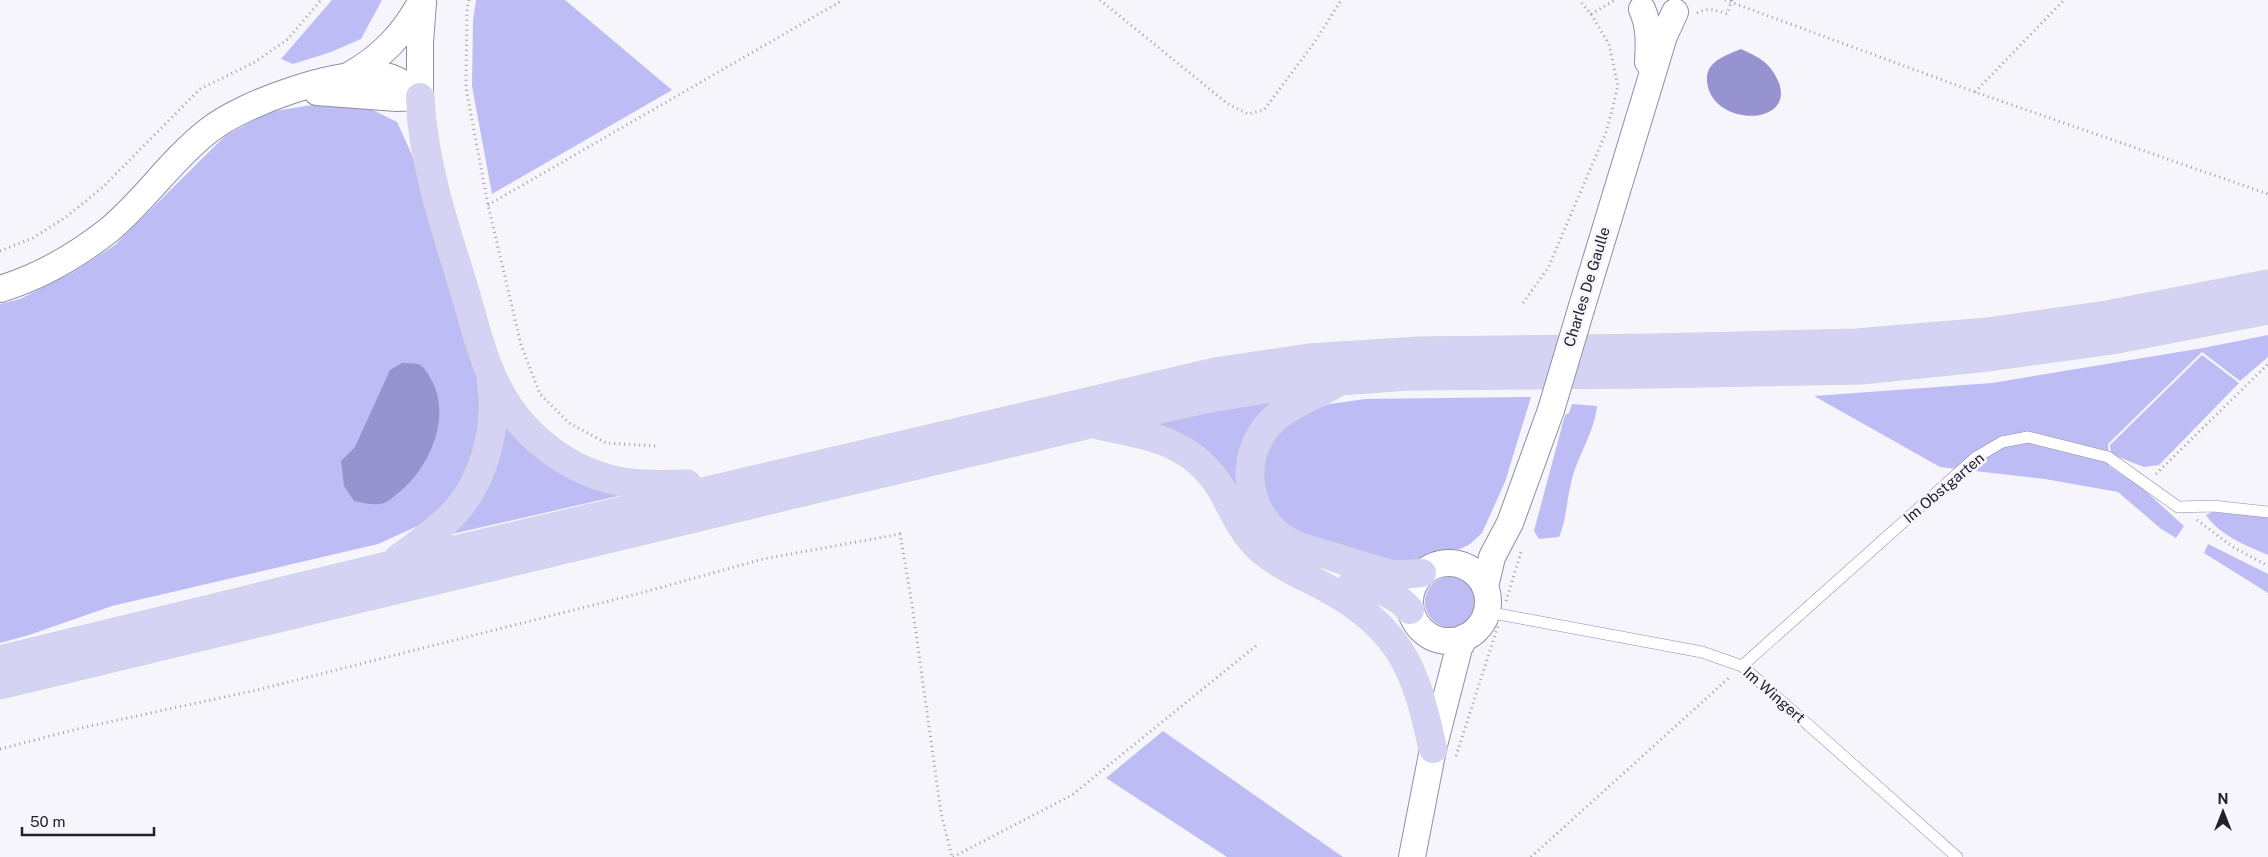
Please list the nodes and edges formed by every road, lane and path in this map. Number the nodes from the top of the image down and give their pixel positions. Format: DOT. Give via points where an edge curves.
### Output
graph roads {
  1 [pos="321,0"];
  2 [pos="423,0"];
  3 [pos="469,0"];
  4 [pos="843,0"];
  5 [pos="1100,0"];
  6 [pos="1341,0"];
  7 [pos="1579,0"];
  8 [pos="1615,0"];
  9 [pos="1725,0"];
  10 [pos="2064,0"];
  11 [pos="1636,5"];
  12 [pos="1685,6"];
  13 [pos="1591,14"];
  14 [pos="347,77"];
  15 [pos="296,91"];
  16 [pos="1646,92"];
  17 [pos="1975,92"];
  18 [pos="420,98"];
  19 [pos="2268,194"];
  20 [pos="488,205"];
  21 [pos="0,251"];
  22 [pos="2268,284"];
  23 [pos="0,289"];
  24 [pos="1523,303"];
  25 [pos="2268,310"];
  26 [pos="2268,364"];
  27 [pos="488,366"];
  28 [pos="1345,379"];
  29 [pos="1090,424"];
  30 [pos="657,446"];
  31 [pos="1525,482"];
  32 [pos="735,483"];
  33 [pos="2146,483"];
  34 [pos="2178,506"];
  35 [pos="2268,512"];
  36 [pos="1522,549"];
  37 [pos="1451,562"];
  38 [pos="391,565"];
  39 [pos="2268,566"];
  40 [pos="1288,567"];
  41 [pos="1422,573"];
  42 [pos="1491,605"];
  43 [pos="1410,610"];
  44 [pos="1427,634"];
  45 [pos="1465,637"];
  46 [pos="1257,644"];
  47 [pos="0,660"];
  48 [pos="1742,666"];
  49 [pos="0,685"];
  50 [pos="0,749"];
  51 [pos="1444,753"];
  52 [pos="953,857"];
  53 [pos="1412,857"];
  54 [pos="1531,857"];
  55 [pos="1957,857"];
  1 -- 21 [label="path" via="288,39 255,62 200,89 103,187 66,217 33,238"];
  2 -- 14 [label="street" via="393,44"];
  2 -- 18 [label="street"];
  3 -- 20 [label="path" via="466,88"];
  4 -- 20 [label="path"];
  5 -- 6 [label="path" via="1228,104 1248,114 1264,110 1314,43"];
  7 -- 13 [label="path"];
  8 -- 13 [label="path"];
  9 -- 17 [label="path"];
  10 -- 17 [label="path"];
  11 -- 12 [label="street" via="1658,14"];
  11 -- 16 [label="street, Charles De Gaulle" via="1647,21 1650,41"];
  12 -- 16 [label="street, Charles De Gaulle" via="1664,36"];
  13 -- 24 [label="path" via="1609,44 1618,86 1607,130 1548,268"];
  14 -- 15 [label="street"];
  14 -- 18 [label="street" via="375,75 394,79"];
  15 -- 18 [label="street"];
  15 -- 23 [label="street" via="259,102 224,119 194,143 133,208 87,246 39,274"];
  16 -- 31 [label="street, Charles De Gaulle, bridge" via="1550,410"];
  17 -- 19 [label="path"];
  18 -- 27 [label="highway" via="426,152 437,203"];
  20 -- 30 [label="path" via="522,345 540,394 569,423 606,443"];
  22 -- 32 [label="highway" via="2107,315 1988,332 1857,343 1419,350 1309,358 1215,372"];
  25 -- 28 [label="highway" via="2112,340 1861,370"];
  26 -- 33 [label="path"];
  27 -- 32 [label="highway" via="506,403 532,435 583,469 641,484"];
  27 -- 38 [label="highway" via="493,401 490,436 470,490 447,520"];
  28 -- 29 [label="highway" via="1210,398"];
  28 -- 41 [label="highway" via="1283,412 1265,429 1250,463 1253,500 1266,523 1298,546 1390,574"];
  29 -- 40 [label="highway" via="1157,438 1195,458 1214,478 1250,538 1267,555"];
  29 -- 49 [label="highway"];
  31 -- 37 [label="street, Charles De Gaulle" via="1484,540 1467,556"];
  31 -- 42 [label="street, Charles De Gaulle" via="1510,523 1492,557"];
  32 -- 38 [label="highway"];
  33 -- 34 [label="lane, Im Obstgarten"];
  33 -- 48 [label="lane, Im Obstgarten" via="2108,457 2028,437 2002,442 1975,458"];
  34 -- 35 [label="lane"];
  34 -- 39 [label="path" via="2233,547"];
  36 -- 42 [label="path"];
  37 -- 41 [label="street" via="1433,566"];
  37 -- 42 [label="street" via="1472,570"];
  38 -- 47 [label="highway"];
  40 -- 43 [label="highway" via="1386,591"];
  40 -- 51 [label="highway" via="1347,599 1365,612 1395,644 1416,680"];
  41 -- 43 [label="street" via="1411,590"];
  42 -- 45 [label="street" via="1481,624"];
  42 -- 48 [label="lane, Im Wingert" via="1702,652"];
  42 -- 51 [label="path"];
  43 -- 44 [label="street" via="1416,624"];
  44 -- 45 [label="street" via="1442,640"];
  44 -- 51 [label="street" via="1435,646 1438,660"];
  45 -- 51 [label="street" via="1459,648"];
  46 -- 52 [label="path" via="1072,795"];
  48 -- 54 [label="path"];
  48 -- 55 [label="lane, Im Wingert"];
  50 -- 52 [label="path" via="303,679 764,559 900,534 941,813"];
  51 -- 53 [label="street"];
}
